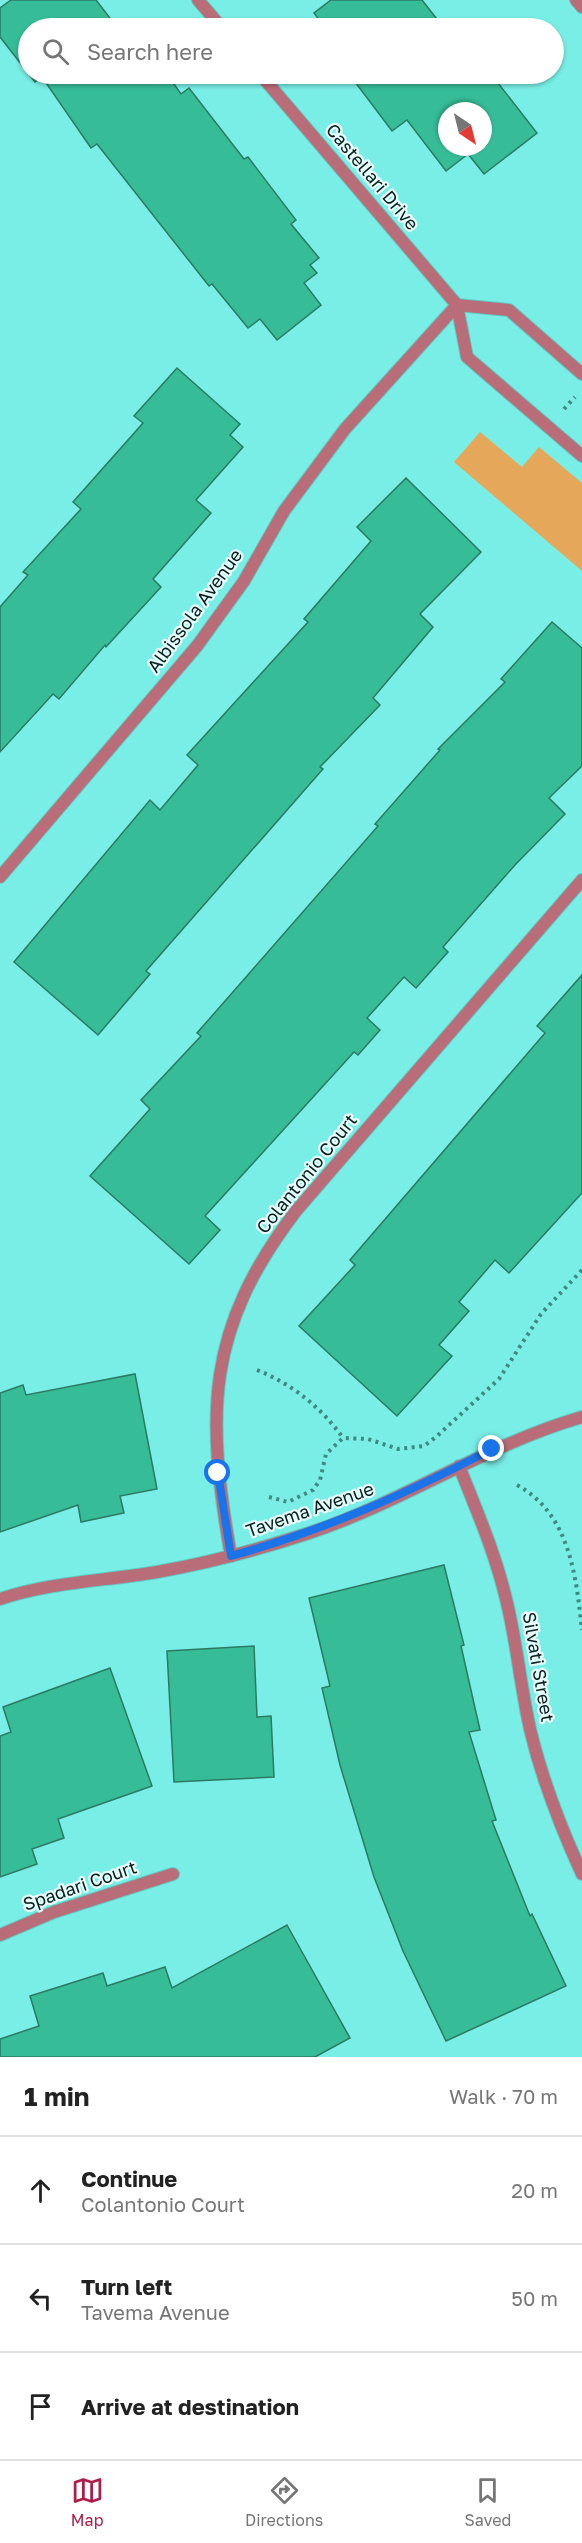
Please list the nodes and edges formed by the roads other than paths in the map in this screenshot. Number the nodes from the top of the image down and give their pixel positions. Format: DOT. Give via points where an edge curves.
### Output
graph roads {
  1 [pos="198,0"];
  2 [pos="576,0"];
  3 [pos="582,6"];
  4 [pos="213,18"];
  5 [pos="269,84"];
  6 [pos="457,305"];
  7 [pos="582,374"];
  8 [pos="580,451"];
  9 [pos="0,878"];
  10 [pos="582,880"];
  11 [pos="582,1417"];
  12 [pos="459,1466"];
  13 [pos="231,1556"];
  14 [pos="0,1599"];
  15 [pos="173,1874"];
  16 [pos="582,1874"];
  17 [pos="0,1935"];
  1 -- 4 [label="street"];
  2 -- 3 [label="street"];
  5 -- 6 [label="street, Castellari Drive"];
  6 -- 7 [label="street" via="509,310"];
  6 -- 8 [label="street, Castellari Drive" via="467,357"];
  6 -- 9 [label="street, Albissola Avenue" via="345,429 284,512 244,581 197,646"];
  10 -- 13 [label="street, Colantonio Court" via="296,1211 246,1288 225,1346 215,1408 218,1473"];
  11 -- 12 [label="street, Tavema Avenue" via="525,1435"];
  12 -- 13 [label="street, Tavema Avenue" via="342,1521"];
  12 -- 16 [label="street, Silvati Street" via="506,1596 541,1769"];
  13 -- 14 [label="street, Tavema Avenue" via="154,1572 51,1586"];
  15 -- 17 [label="street, Spadari Court" via="54,1912"];
}
